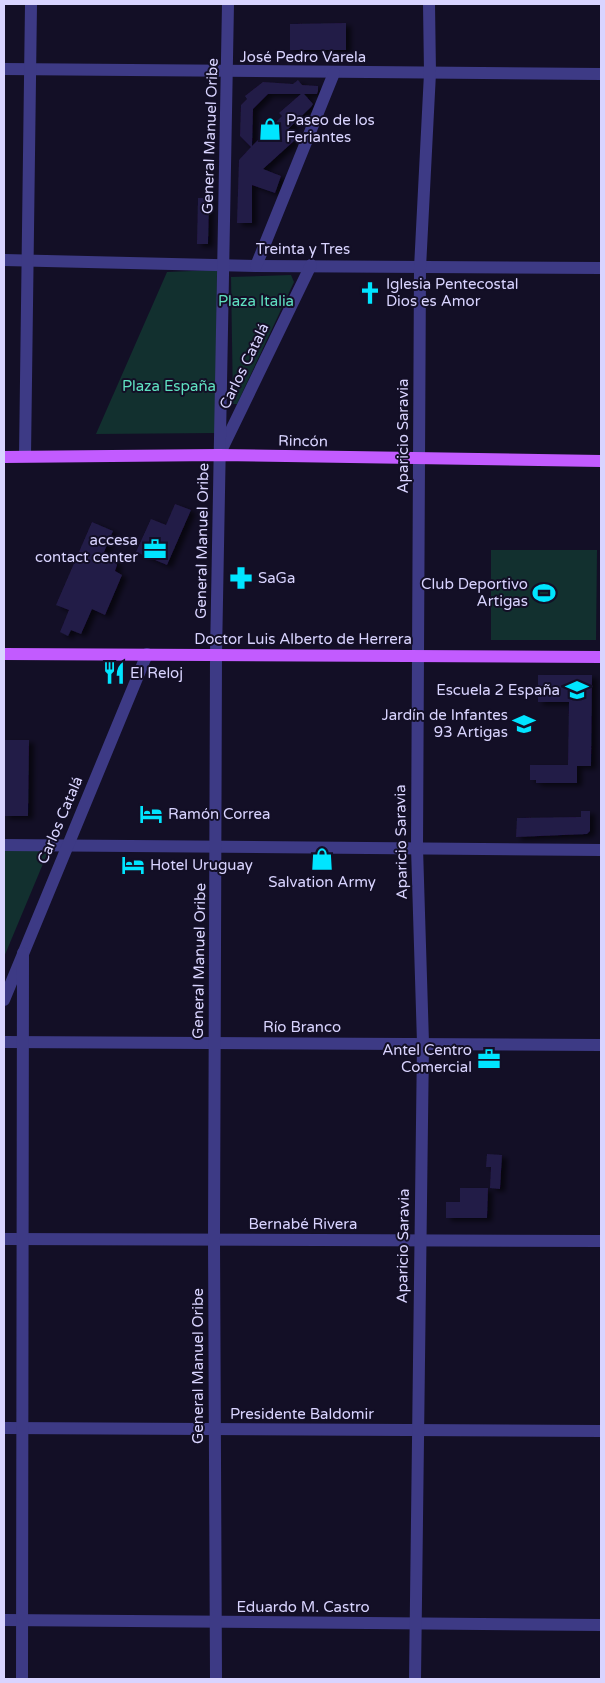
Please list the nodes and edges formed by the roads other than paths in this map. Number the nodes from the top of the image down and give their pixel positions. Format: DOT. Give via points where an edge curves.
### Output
graph roads {
  1 [pos="31,4"];
  2 [pos="228,4"];
  3 [pos="429,4"];
  4 [pos="4,69"];
  5 [pos="30,69"];
  6 [pos="228,72"];
  7 [pos="334,73"];
  8 [pos="430,74"];
  9 [pos="601,74"];
  10 [pos="4,260"];
  11 [pos="27,260"];
  12 [pos="222,265"];
  13 [pos="311,265"];
  14 [pos="256,266"];
  15 [pos="420,268"];
  16 [pos="601,268"];
  17 [pos="219,455"];
  18 [pos="25,456"];
  19 [pos="4,457"];
  20 [pos="419,459"];
  21 [pos="601,461"];
  22 [pos="4,654"];
  23 [pos="147,654"];
  24 [pos="216,656"];
  25 [pos="418,656"];
  26 [pos="601,657"];
  27 [pos="4,845"];
  28 [pos="67,846"];
  29 [pos="216,847"];
  30 [pos="417,848"];
  31 [pos="601,850"];
  32 [pos="23,954"];
  33 [pos="4,1000"];
  34 [pos="4,1042"];
  35 [pos="23,1042"];
  36 [pos="214,1044"];
  37 [pos="422,1044"];
  38 [pos="601,1045"];
  39 [pos="4,1239"];
  40 [pos="22,1239"];
  41 [pos="214,1240"];
  42 [pos="418,1240"];
  43 [pos="601,1241"];
  44 [pos="4,1428"];
  45 [pos="22,1428"];
  46 [pos="215,1430"];
  47 [pos="418,1430"];
  48 [pos="601,1431"];
  49 [pos="4,1620"];
  50 [pos="22,1620"];
  51 [pos="217,1623"];
  52 [pos="416,1623"];
  53 [pos="601,1625"];
  54 [pos="22,1679"];
  55 [pos="216,1679"];
  56 [pos="415,1679"];
  1 -- 5 [label="street"];
  2 -- 6 [label="street, General Manuel Oribe"];
  3 -- 8 [label="street, Aparicio Saravia"];
  4 -- 5 [label="street, José Pedro Varela"];
  5 -- 6 [label="street, José Pedro Varela"];
  5 -- 11 [label="street"];
  6 -- 7 [label="street, José Pedro Varela"];
  6 -- 12 [label="street, General Manuel Oribe"];
  7 -- 8 [label="street, José Pedro Varela"];
  7 -- 14 [label="street"];
  8 -- 9 [label="street, José Pedro Varela"];
  8 -- 15 [label="street, Aparicio Saravia"];
  10 -- 11 [label="street, Treinta y Tres"];
  11 -- 12 [label="street, Treinta y Tres"];
  11 -- 18 [label="street"];
  12 -- 14 [label="street, Treinta y Tres"];
  12 -- 17 [label="street, General Manuel Oribe"];
  13 -- 14 [label="street, Treinta y Tres"];
  13 -- 15 [label="street, Treinta y Tres"];
  13 -- 17 [label="street, Carlos Catalá"];
  15 -- 16 [label="street, Treinta y Tres"];
  15 -- 20 [label="street, Aparicio Saravia"];
  17 -- 18 [label="main road, Rincón"];
  17 -- 20 [label="main road, Rincón"];
  17 -- 24 [label="street, General Manuel Oribe"];
  18 -- 19 [label="main road, Rincón"];
  20 -- 21 [label="main road, Rincón"];
  20 -- 25 [label="street, Aparicio Saravia"];
  22 -- 23 [label="main road, Doctor Luis Alberto de Herrera"];
  23 -- 24 [label="main road, Doctor Luis Alberto de Herrera"];
  23 -- 28 [label="street, Carlos Catalá"];
  24 -- 25 [label="main road, Doctor Luis Alberto de Herrera"];
  24 -- 29 [label="street, General Manuel Oribe"];
  25 -- 26 [label="main road, Doctor Luis Alberto de Herrera"];
  25 -- 30 [label="street, Aparicio Saravia"];
  27 -- 28 [label="street"];
  28 -- 29 [label="street"];
  28 -- 32 [label="street, Carlos Catalá"];
  29 -- 30 [label="street"];
  29 -- 36 [label="street, General Manuel Oribe"];
  30 -- 31 [label="street"];
  30 -- 37 [label="street, Aparicio Saravia"];
  32 -- 33 [label="street, Carlos Catalá"];
  32 -- 35 [label="street"];
  34 -- 35 [label="street, Río Branco"];
  35 -- 36 [label="street, Río Branco"];
  35 -- 40 [label="street"];
  36 -- 37 [label="street, Río Branco"];
  36 -- 41 [label="street, General Manuel Oribe"];
  37 -- 38 [label="street, Río Branco"];
  37 -- 42 [label="street, Aparicio Saravia"];
  39 -- 40 [label="street, Bernabé Rivera"];
  40 -- 41 [label="street, Bernabé Rivera"];
  40 -- 45 [label="street"];
  41 -- 42 [label="street, Bernabé Rivera"];
  41 -- 46 [label="street, General Manuel Oribe"];
  42 -- 43 [label="street, Bernabé Rivera"];
  42 -- 47 [label="street, Aparicio Saravia"];
  44 -- 45 [label="street, Presidente Baldomir"];
  45 -- 46 [label="street, Presidente Baldomir"];
  45 -- 50 [label="street"];
  46 -- 47 [label="street, Presidente Baldomir"];
  46 -- 51 [label="street, General Manuel Oribe"];
  47 -- 48 [label="street, Presidente Baldomir"];
  47 -- 52 [label="street, Aparicio Saravia"];
  49 -- 50 [label="street, Eduardo M. Castro"];
  50 -- 51 [label="street, Eduardo M. Castro"];
  50 -- 54 [label="street"];
  51 -- 52 [label="street, Eduardo M. Castro"];
  51 -- 55 [label="street, General Manuel Oribe"];
  52 -- 53 [label="street, Eduardo M. Castro"];
  52 -- 56 [label="street, Aparicio Saravia"];
}
